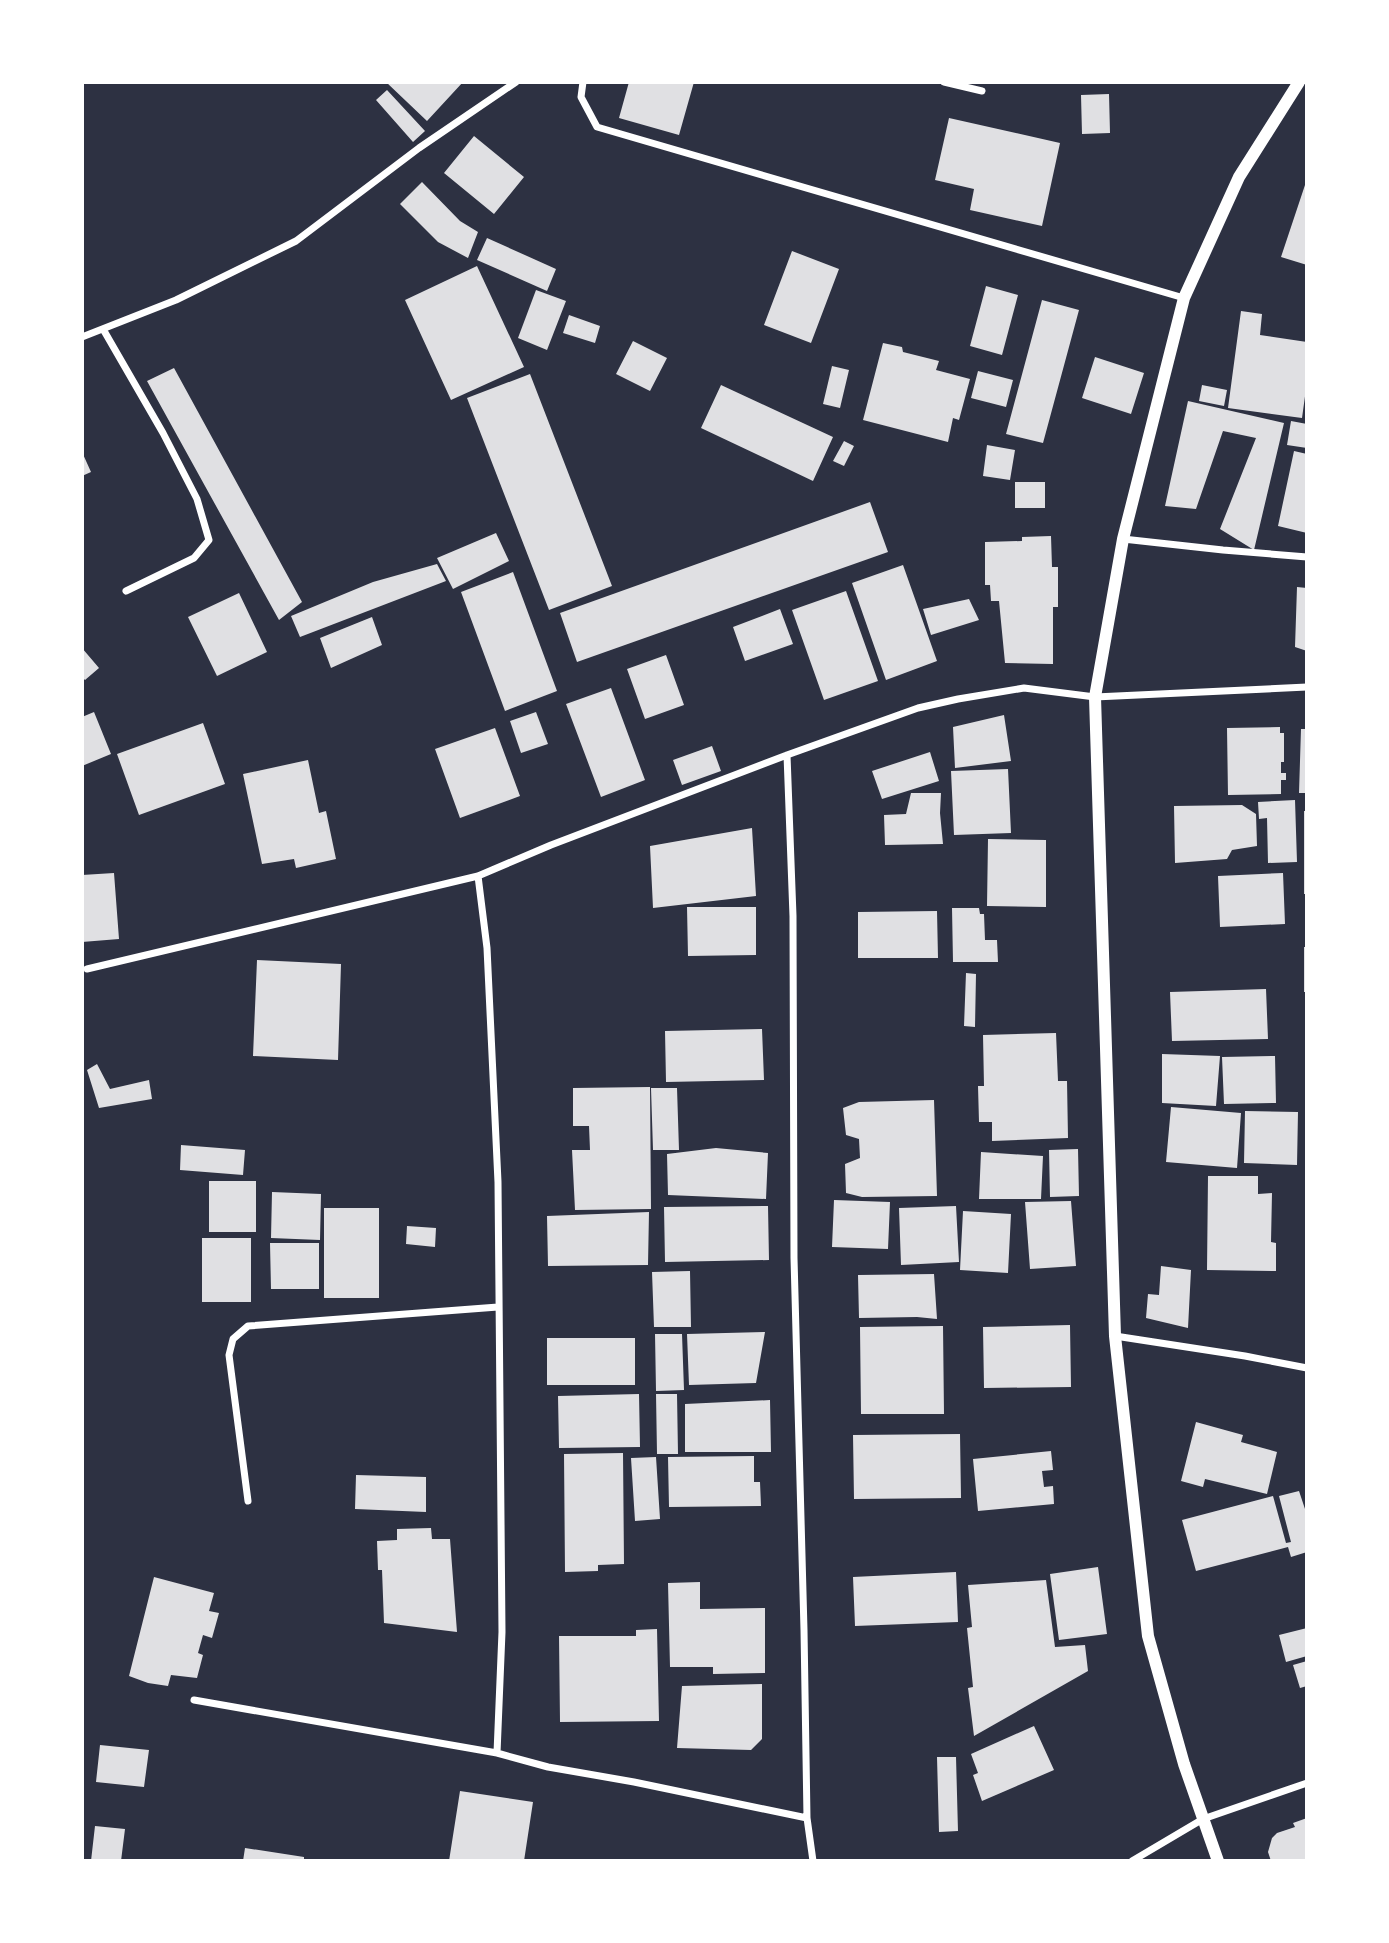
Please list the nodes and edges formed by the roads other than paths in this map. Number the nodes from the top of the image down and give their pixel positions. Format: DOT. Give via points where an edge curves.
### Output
graph roads {
  1 [pos="516,82"];
  2 [pos="583,82"];
  3 [pos="944,82"];
  4 [pos="1298,82"];
  5 [pos="982,91"];
  6 [pos="1184,298"];
  7 [pos="103,329"];
  8 [pos="82,337"];
  9 [pos="1123,539"];
  10 [pos="1307,557"];
  11 [pos="126,591"];
  12 [pos="1307,687"];
  13 [pos="1095,697"];
  14 [pos="787,755"];
  15 [pos="478,876"];
  16 [pos="87,969"];
  17 [pos="498,1307"];
  18 [pos="1115,1336"];
  19 [pos="1307,1368"];
  20 [pos="248,1501"];
  21 [pos="194,1700"];
  22 [pos="497,1753"];
  23 [pos="1307,1783"];
  24 [pos="807,1818"];
  25 [pos="1203,1819"];
  26 [pos="813,1861"];
  27 [pos="1132,1861"];
  28 [pos="1218,1861"];
  1 -- 7 [label="street" via="419,148 296,242 176,300"];
  2 -- 6 [label="street" via="581,97 597,127"];
  3 -- 5 [label="street"];
  4 -- 6 [label="street" via="1239,177"];
  6 -- 9 [label="street"];
  7 -- 8 [label="street"];
  7 -- 11 [label="street" via="197,499 209,540 194,558"];
  9 -- 10 [label="street"];
  9 -- 13 [label="street"];
  12 -- 13 [label="street"];
  13 -- 14 [label="street" via="1024,688 958,699 918,708"];
  13 -- 18 [label="street"];
  14 -- 15 [label="street"];
  14 -- 24 [label="street"];
  15 -- 16 [label="street"];
  15 -- 17 [label="street" via="493,1072"];
  17 -- 20 [label="street" via="248,1326 233,1339 229,1355"];
  17 -- 22 [label="street" via="502,1632"];
  18 -- 19 [label="street"];
  18 -- 25 [label="street" via="1148,1636"];
  21 -- 22 [label="street"];
  22 -- 24 [label="street"];
  23 -- 25 [label="street"];
  24 -- 26 [label="street"];
  25 -- 27 [label="street"];
  25 -- 28 [label="street"];
}
